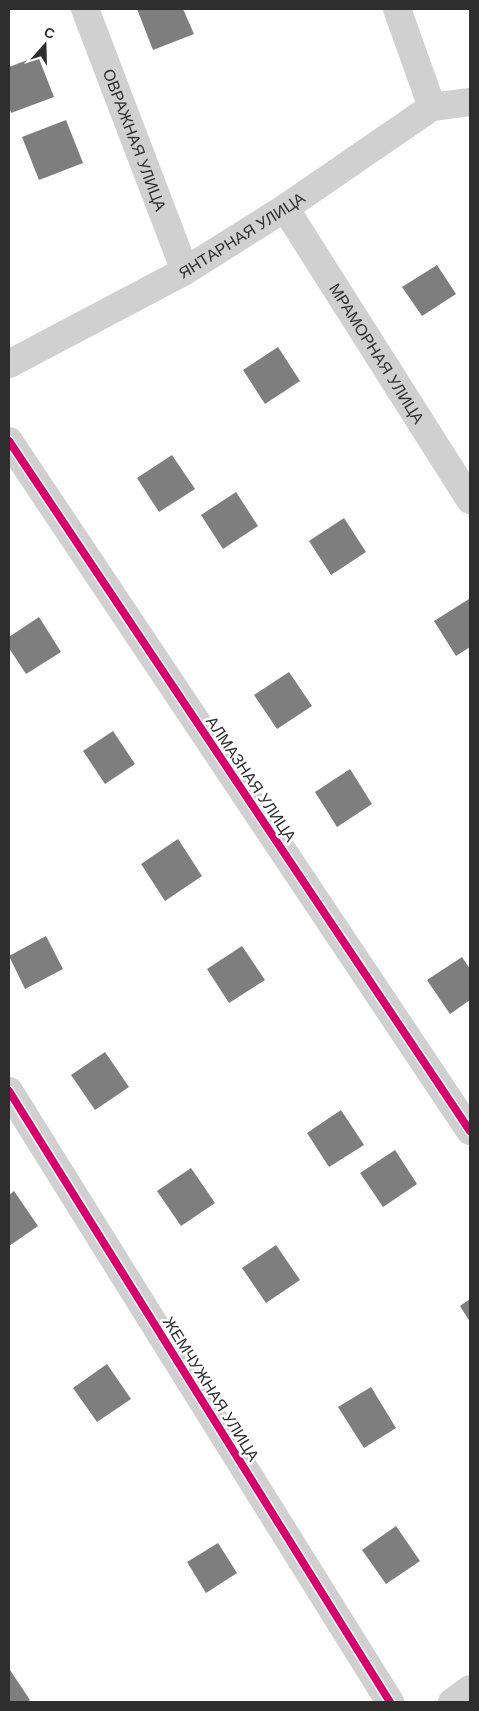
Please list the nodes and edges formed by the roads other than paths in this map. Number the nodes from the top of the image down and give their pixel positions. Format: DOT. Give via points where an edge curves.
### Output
graph roads {
  1 [pos="84,9"];
  2 [pos="397,9"];
  3 [pos="470,102"];
  4 [pos="432,107"];
  5 [pos="285,208"];
  6 [pos="185,270"];
  7 [pos="9,364"];
  8 [pos="9,441"];
  9 [pos="470,500"];
  10 [pos="9,1091"];
  11 [pos="470,1131"];
  12 [pos="470,1690"];
  13 [pos="390,1702"];
  14 [pos="452,1702"];
  1 -- 6 [label="street, ОВРАЖНАЯ УЛИЦА"];
  2 -- 4 [label="street"];
  3 -- 4 [label="street, ЯНТАРНАЯ УЛИЦА"];
  4 -- 5 [label="street, ЯНТАРНАЯ УЛИЦА"];
  5 -- 6 [label="street, ЯНТАРНАЯ УЛИЦА"];
  5 -- 9 [label="street, МРАМОРНАЯ УЛИЦА"];
  6 -- 7 [label="street, ЯНТАРНАЯ УЛИЦА"];
  8 -- 11 [label="street, АЛМАЗНАЯ УЛИЦА"];
  10 -- 13 [label="street, ЖЕМЧУЖНАЯ УЛИЦА"];
  12 -- 14 [label="street"];
}
